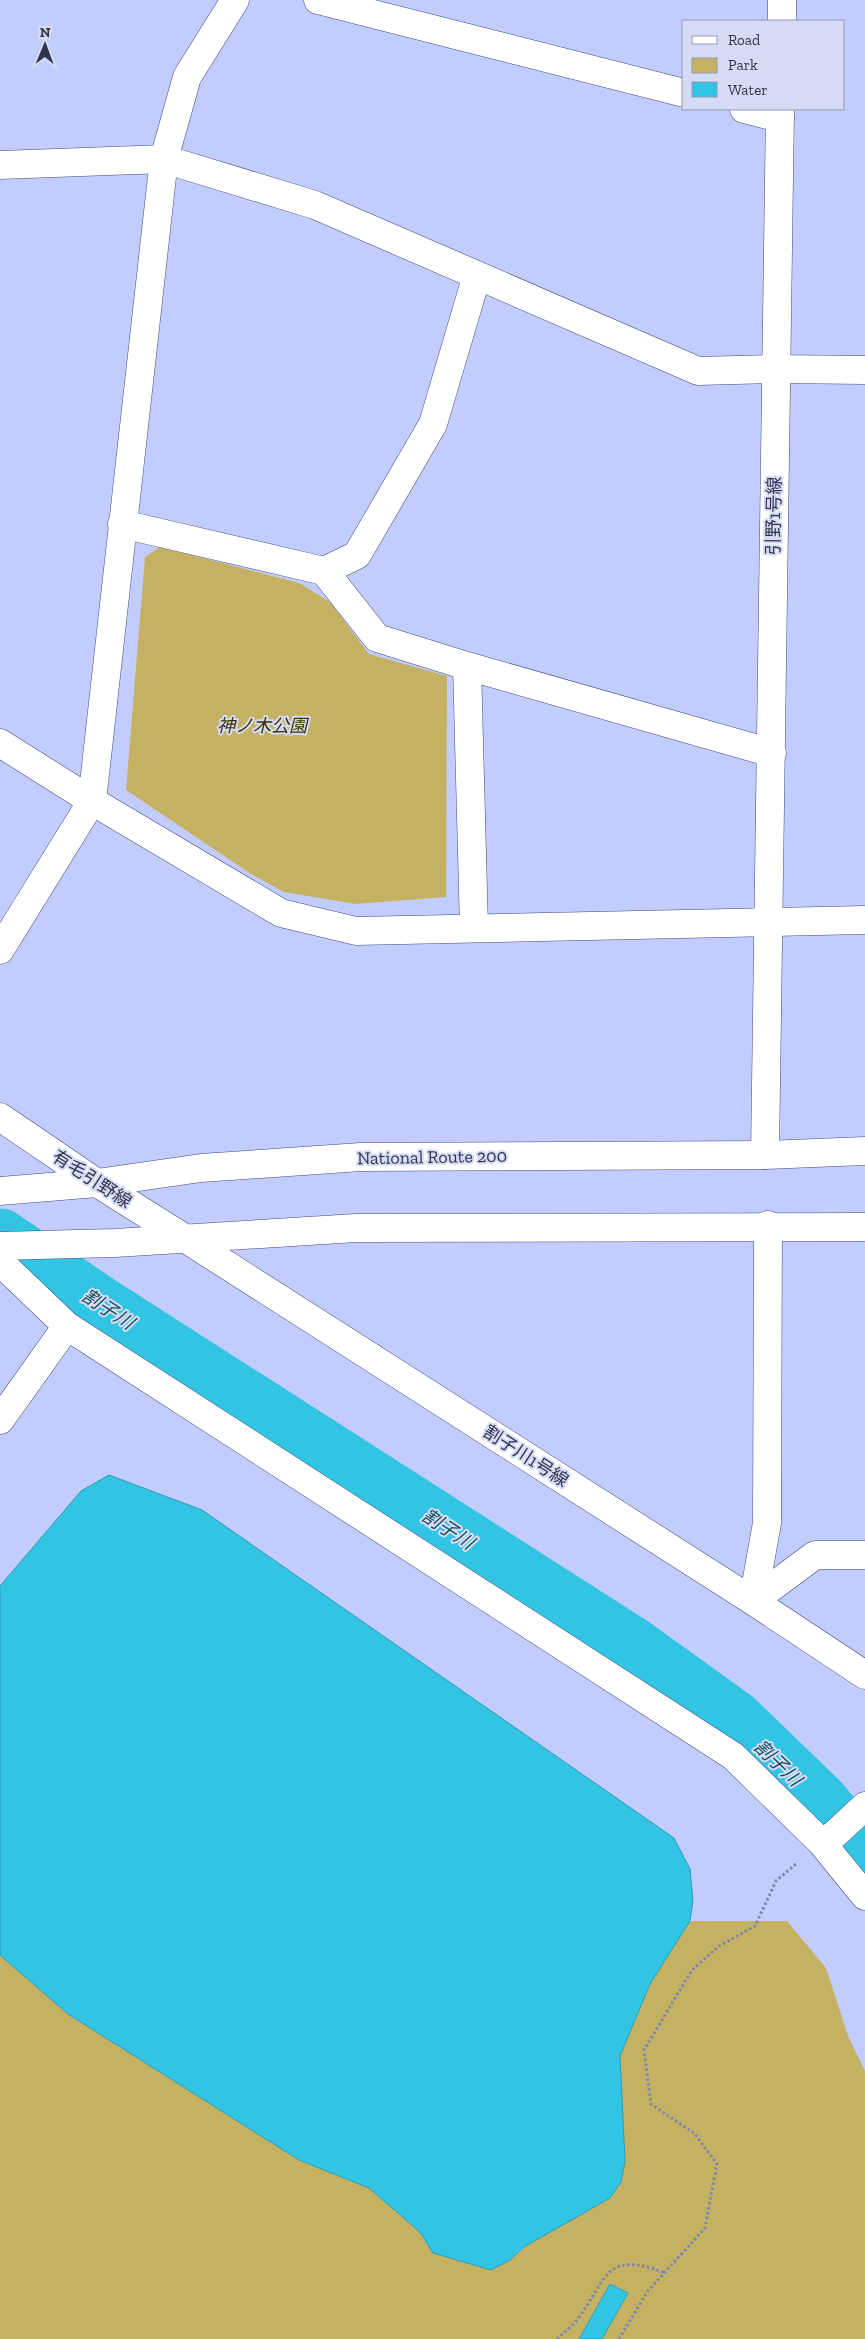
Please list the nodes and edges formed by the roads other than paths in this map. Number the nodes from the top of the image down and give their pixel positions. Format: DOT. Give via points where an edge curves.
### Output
graph roads {
  1 [pos="234,0"];
  2 [pos="318,0"];
  3 [pos="782,0"];
  4 [pos="782,20"];
  5 [pos="682,92"];
  6 [pos="753,110"];
  7 [pos="780,113"];
  8 [pos="164,159"];
  9 [pos="0,165"];
  10 [pos="477,275"];
  11 [pos="776,369"];
  12 [pos="865,370"];
  13 [pos="122,524"];
  14 [pos="324,571"];
  15 [pos="467,666"];
  16 [pos="0,743"];
  17 [pos="772,753"];
  18 [pos="92,802"];
  19 [pos="865,920"];
  20 [pos="768,923"];
  21 [pos="474,928"];
  22 [pos="0,950"];
  23 [pos="0,1117"];
  24 [pos="865,1151"];
  25 [pos="765,1155"];
  26 [pos="865,1155"];
  27 [pos="97,1183"];
  28 [pos="0,1191"];
  29 [pos="865,1222"];
  30 [pos="768,1226"];
  31 [pos="865,1227"];
  32 [pos="186,1239"];
  33 [pos="0,1246"];
  34 [pos="0,1262"];
  35 [pos="67,1326"];
  36 [pos="0,1420"];
  37 [pos="865,1555"];
  38 [pos="753,1601"];
  39 [pos="865,1675"];
  40 [pos="863,1808"];
  41 [pos="828,1838"];
  42 [pos="865,1896"];
  1 -- 8 [label="main road" via="187,77"];
  2 -- 5 [label="main road"];
  3 -- 4 [label="main road"];
  6 -- 7 [label="main road"];
  7 -- 11 [label="main road, 引野1号線"];
  8 -- 9 [label="main road"];
  8 -- 10 [label="main road" via="315,205"];
  8 -- 13 [label="main road"];
  10 -- 11 [label="main road" via="698,371"];
  10 -- 14 [label="main road" via="433,424 357,556"];
  11 -- 12 [label="main road"];
  11 -- 17 [label="main road, 引野1号線"];
  13 -- 14 [label="main road"];
  13 -- 18 [label="main road"];
  14 -- 15 [label="main road" via="377,638"];
  15 -- 17 [label="main road"];
  15 -- 21 [label="main road"];
  16 -- 18 [label="main road"];
  17 -- 20 [label="main road, 引野1号線"];
  18 -- 21 [label="main road" via="281,913 356,931"];
  18 -- 22 [label="main road"];
  19 -- 20 [label="main road"];
  20 -- 21 [label="main road"];
  20 -- 25 [label="main road, 引野1号線"];
  23 -- 27 [label="main road, 有毛引野線"];
  24 -- 25 [label="main road, National Route 200"];
  25 -- 26 [label="main road"];
  25 -- 27 [label="main road, National Route 200" via="361,1157 201,1168"];
  27 -- 28 [label="main road, National Route 200"];
  27 -- 32 [label="main road, 有毛引野線"];
  29 -- 30 [label="main road"];
  30 -- 31 [label="main road"];
  30 -- 32 [label="main road" via="356,1228"];
  30 -- 38 [label="main road" via="767,1523"];
  32 -- 33 [label="main road"];
  32 -- 38 [label="main road, 割子川1号線"];
  34 -- 35 [label="main road"];
  35 -- 36 [label="main road"];
  35 -- 41 [label="main road" via="733,1756"];
  37 -- 38 [label="main road" via="815,1556"];
  38 -- 39 [label="main road, 割子川1号線"];
  40 -- 41 [label="main road"];
  41 -- 42 [label="main road"];
}
